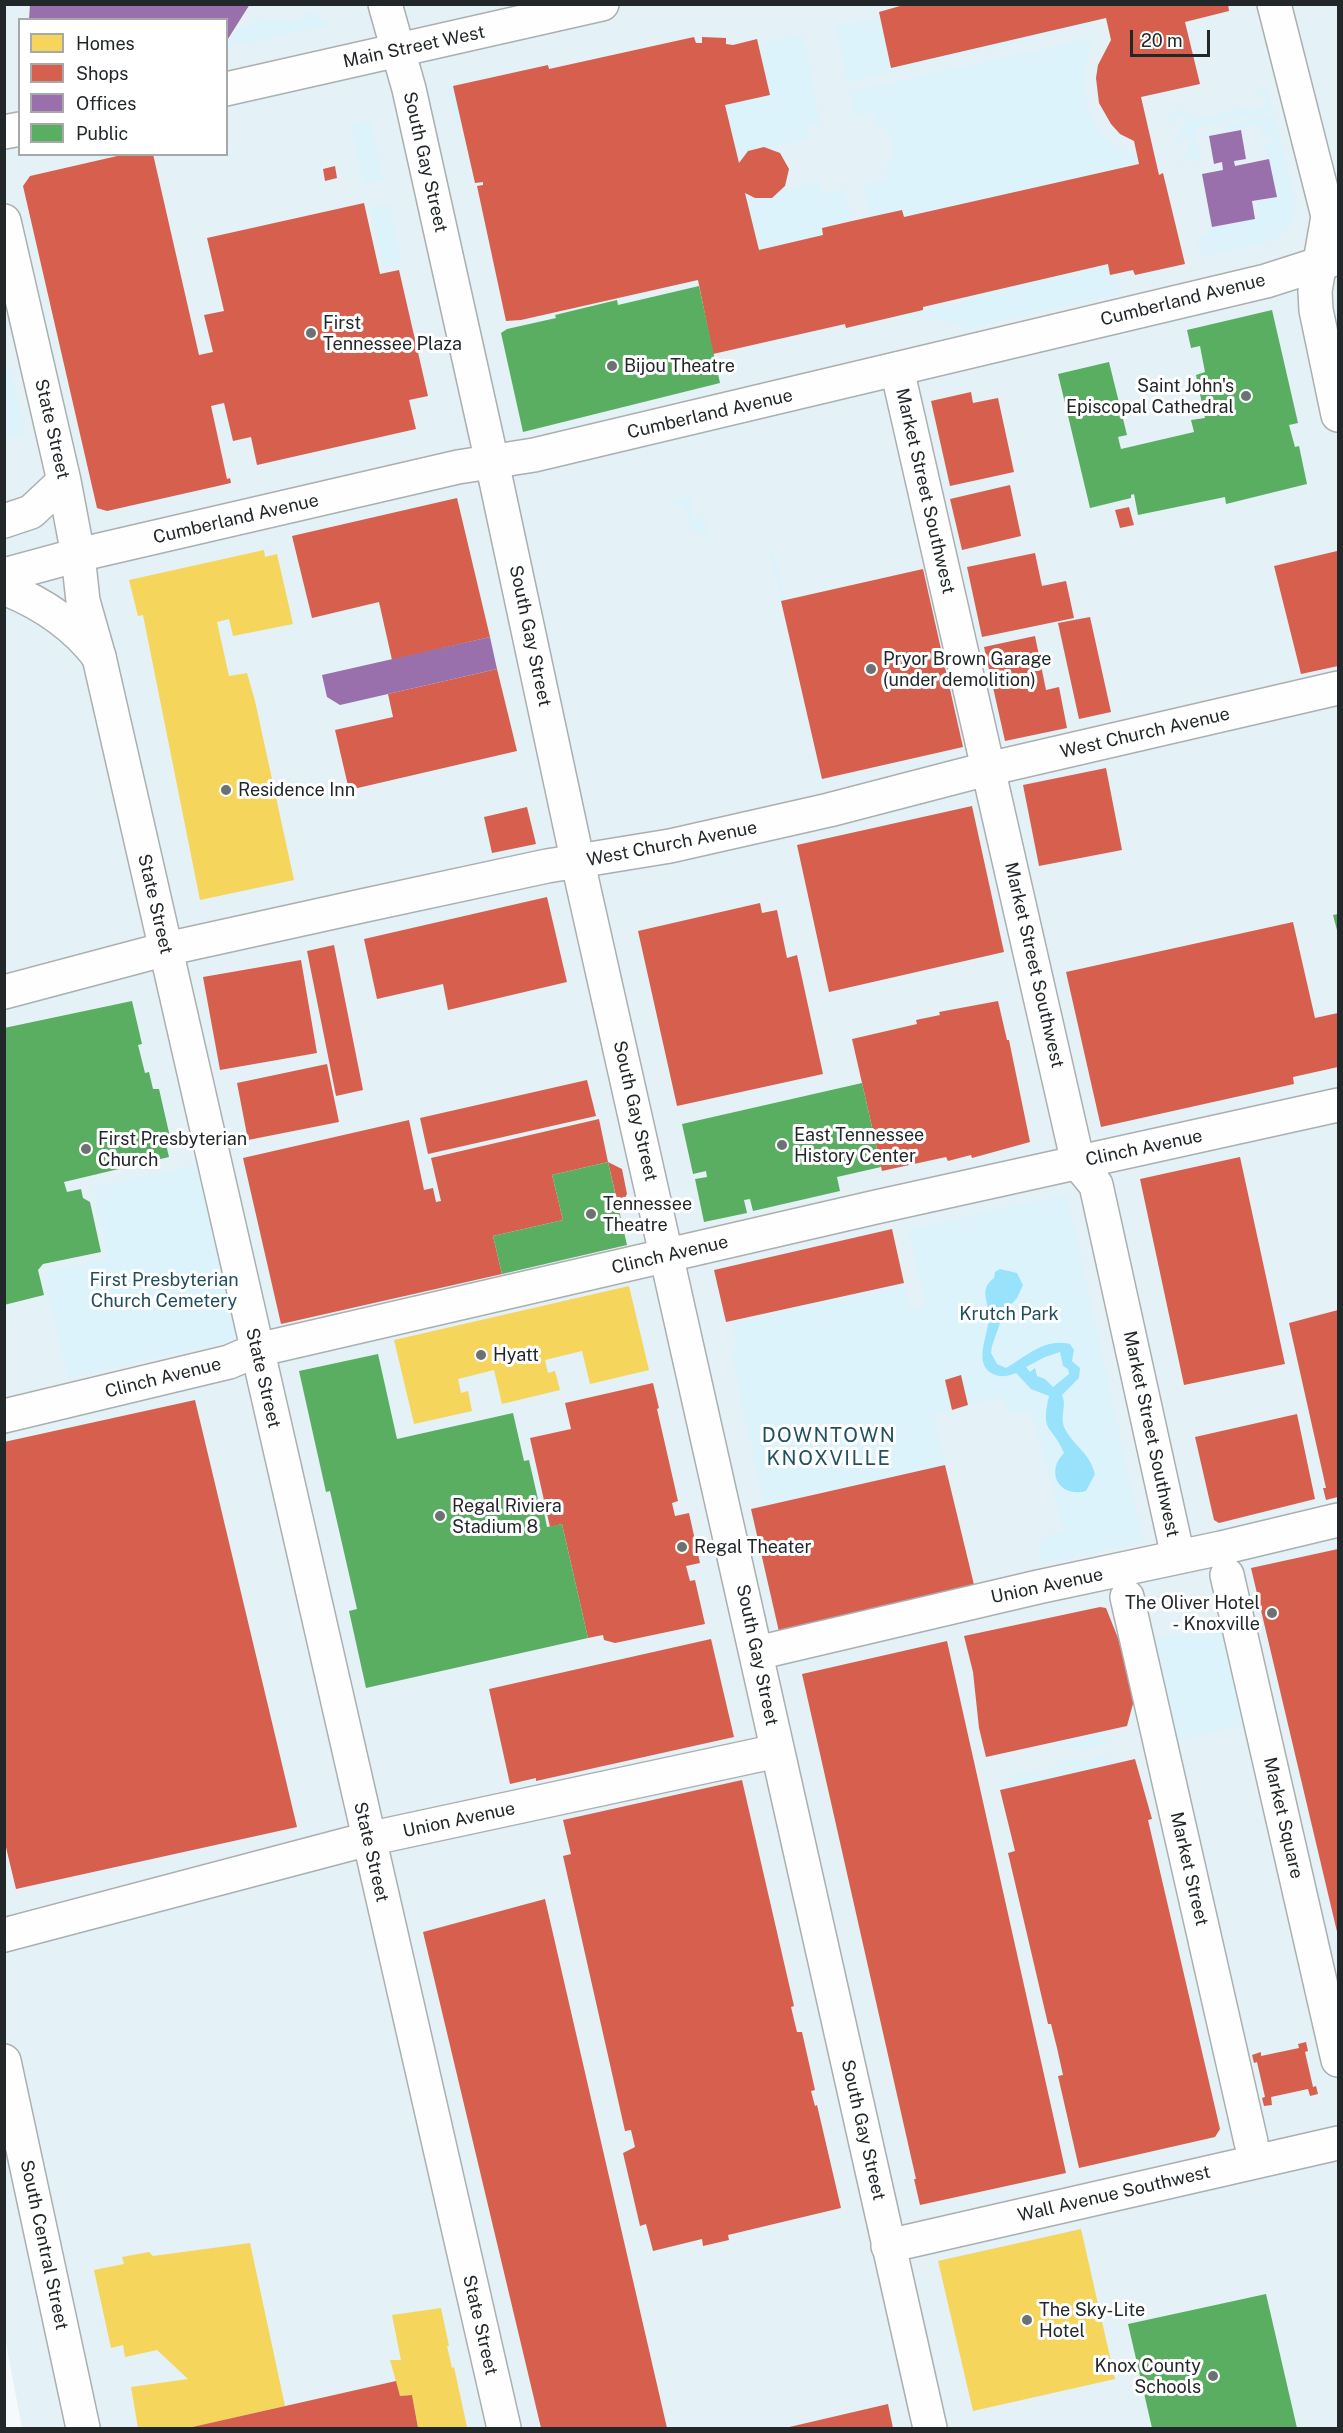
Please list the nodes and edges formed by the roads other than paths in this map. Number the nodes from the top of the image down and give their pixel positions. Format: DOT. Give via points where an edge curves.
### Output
graph roads {
  1 [pos="385,4"];
  2 [pos="602,4"];
  3 [pos="1274,4"];
  4 [pos="399,51"];
  5 [pos="228,89"];
  6 [pos="4,221"];
  7 [pos="1329,260"];
  8 [pos="897,369"];
  9 [pos="1338,416"];
  10 [pos="492,462"];
  11 [pos="64,481"];
  12 [pos="4,520"];
  13 [pos="78,555"];
  14 [pos="4,575"];
  15 [pos="4,588"];
  16 [pos="99,657"];
  17 [pos="1338,688"];
  18 [pos="990,769"];
  19 [pos="578,863"];
  20 [pos="166,950"];
  21 [pos="4,992"];
  22 [pos="1338,1105"];
  23 [pos="1078,1163"];
  24 [pos="668,1255"];
  25 [pos="256,1350"];
  26 [pos="4,1416"];
  27 [pos="1338,1520"];
  28 [pos="1178,1557"];
  29 [pos="1227,1575"];
  30 [pos="1127,1597"];
  31 [pos="756,1653"];
  32 [pos="777,1751"];
  33 [pos="368,1839"];
  34 [pos="4,1935"];
  35 [pos="1338,2060"];
  36 [pos="4,2061"];
  37 [pos="1251,2142"];
  38 [pos="1338,2143"];
  39 [pos="888,2246"];
  40 [pos="83,2428"];
  41 [pos="504,2428"];
  42 [pos="930,2428"];
  1 -- 4 [label="main road, South Gay Street"];
  2 -- 4 [label="main road, Main Street West"];
  3 -- 7 [label="main road" via="1328,216"];
  4 -- 5 [label="main road, Main Street West"];
  4 -- 10 [label="main road, South Gay Street"];
  6 -- 11 [label="main road, State Street"];
  7 -- 8 [label="main road, Cumberland Avenue" via="1266,280"];
  7 -- 9 [label="main road" via="1315,291 1316,310"];
  8 -- 10 [label="main road, Cumberland Avenue"];
  8 -- 18 [label="main road, Market Street Southwest"];
  10 -- 13 [label="main road, Cumberland Avenue"];
  10 -- 19 [label="main road, South Gay Street"];
  11 -- 12 [label="main road" via="31,512"];
  11 -- 13 [label="main road, State Street"];
  13 -- 14 [label="main road, Cumberland Avenue"];
  13 -- 16 [label="main road, State Street" via="83,602"];
  15 -- 16 [label="main road" via="55,614 87,641"];
  16 -- 20 [label="main road, State Street"];
  17 -- 18 [label="main road, West Church Avenue"];
  18 -- 19 [label="main road, West Church Avenue" via="829,810"];
  18 -- 23 [label="main road, Market Street Southwest"];
  19 -- 20 [label="main road, West Church Avenue" via="547,866"];
  19 -- 24 [label="main road, South Gay Street"];
  20 -- 21 [label="main road, West Church Avenue"];
  20 -- 25 [label="main road, State Street"];
  22 -- 23 [label="main road, Clinch Avenue"];
  23 -- 24 [label="main road, Clinch Avenue"];
  23 -- 28 [label="main road, Market Street Southwest" via="1096,1185"];
  24 -- 25 [label="main road, Clinch Avenue"];
  24 -- 31 [label="main road, South Gay Street"];
  25 -- 26 [label="main road, Clinch Avenue" via="229,1362"];
  25 -- 33 [label="main road, State Street"];
  27 -- 28 [label="main road, Union Avenue"];
  28 -- 31 [label="main road, Union Avenue"];
  29 -- 35 [label="main road, Market Square"];
  30 -- 37 [label="main road, Market Street"];
  31 -- 32 [label="main road, South Gay Street"];
  32 -- 33 [label="main road, Union Avenue"];
  32 -- 39 [label="main road, South Gay Street"];
  33 -- 34 [label="main road, Union Avenue"];
  33 -- 41 [label="main road, State Street"];
  36 -- 40 [label="main road, South Central Street"];
  38 -- 39 [label="main road, Wall Avenue Southwest"];
  39 -- 42 [label="main road, South Gay Street"];
}
